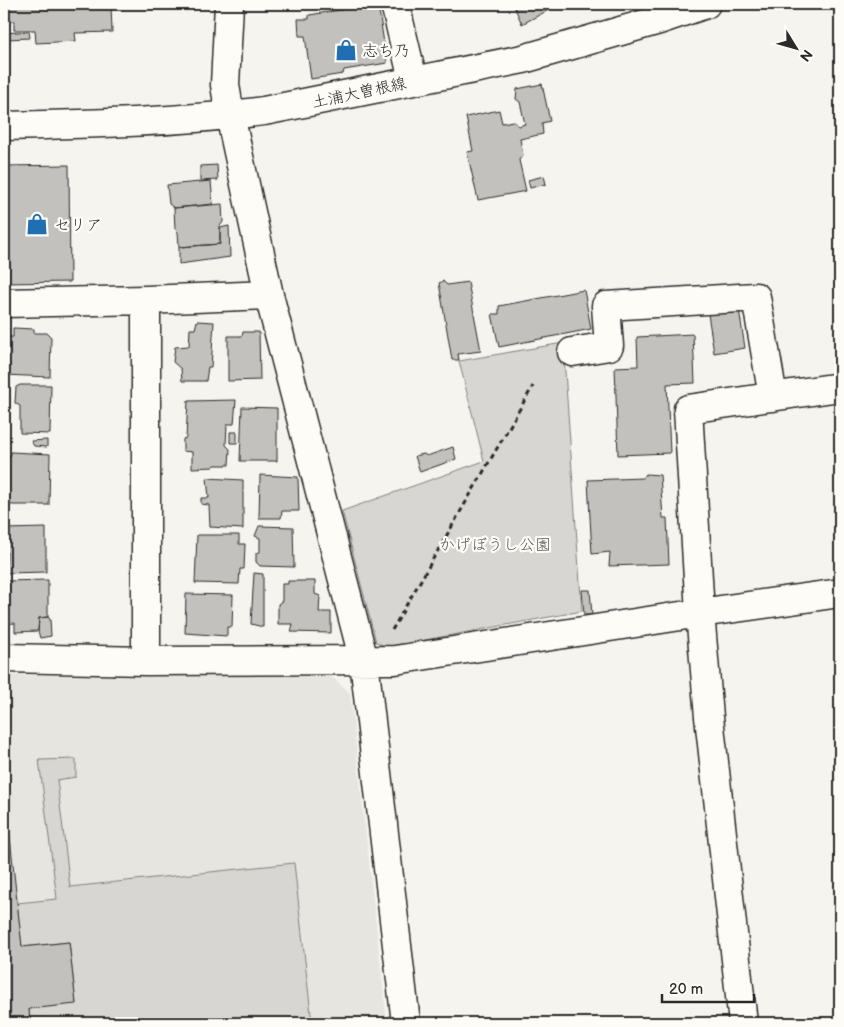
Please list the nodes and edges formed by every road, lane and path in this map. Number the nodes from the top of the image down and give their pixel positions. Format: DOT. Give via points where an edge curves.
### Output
graph roads {
  1 [pos="230,4"];
  2 [pos="395,4"];
  3 [pos="706,4"];
  4 [pos="413,80"];
  5 [pos="230,115"];
  6 [pos="4,126"];
  7 [pos="269,295"];
  8 [pos="146,300"];
  9 [pos="4,303"];
  10 [pos="572,352"];
  11 [pos="533,386"];
  12 [pos="840,387"];
  13 [pos="773,397"];
  14 [pos="840,593"];
  15 [pos="700,613"];
  16 [pos="4,658"];
  17 [pos="146,661"];
  18 [pos="369,661"];
  19 [pos="406,1023"];
  20 [pos="743,1023"];
  1 -- 5 [label="street" via="225,85"];
  2 -- 4 [label="street"];
  3 -- 4 [label="street, 土浦大曽根線" via="523,59"];
  4 -- 5 [label="street, 土浦大曽根線" via="291,106"];
  5 -- 6 [label="street, 土浦大曽根線" via="126,123"];
  5 -- 7 [label="street"];
  7 -- 8 [label="street"];
  7 -- 18 [label="street"];
  8 -- 9 [label="street"];
  8 -- 17 [label="street"];
  10 -- 13 [label="street" via="609,346 606,306 756,297"];
  11 -- 18 [label="path"];
  12 -- 13 [label="street"];
  13 -- 15 [label="street" via="688,409"];
  14 -- 15 [label="street"];
  15 -- 18 [label="street" via="395,660"];
  15 -- 20 [label="street"];
  16 -- 17 [label="street"];
  17 -- 18 [label="street"];
  18 -- 19 [label="street"];
}
